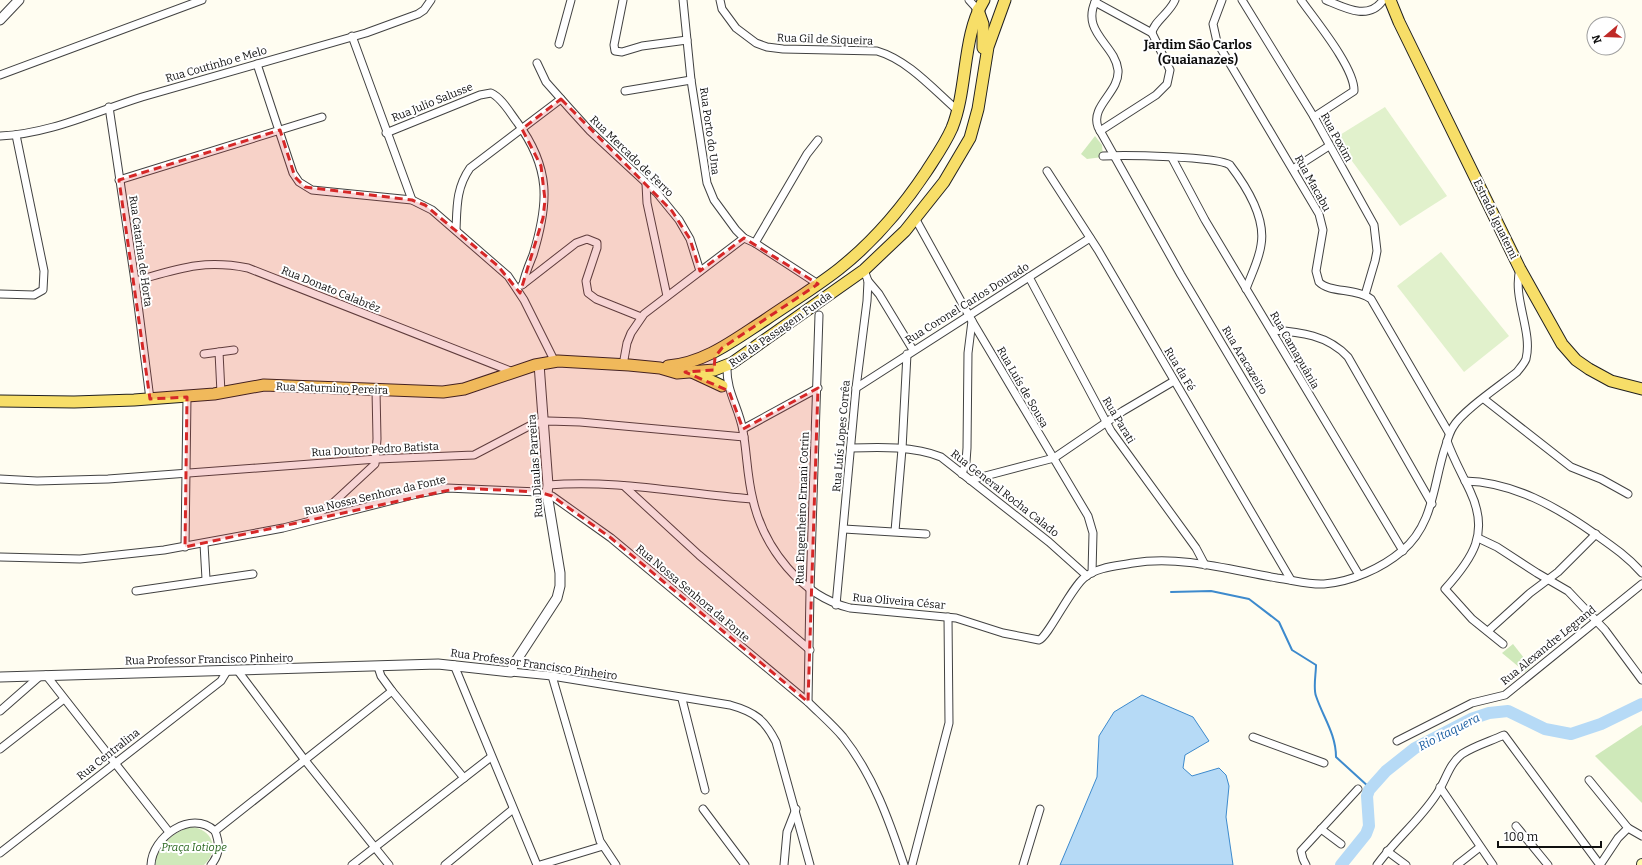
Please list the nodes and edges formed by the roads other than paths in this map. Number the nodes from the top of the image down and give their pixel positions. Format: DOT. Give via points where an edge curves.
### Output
graph roads {
  1 [pos="19,0"];
  2 [pos="202,0"];
  3 [pos="432,0"];
  4 [pos="571,0"];
  5 [pos="623,0"];
  6 [pos="683,0"];
  7 [pos="720,0"];
  8 [pos="969,0"];
  9 [pos="984,0"];
  10 [pos="1004,0"];
  11 [pos="1175,0"];
  12 [pos="1222,0"];
  13 [pos="1242,0"];
  14 [pos="1302,0"];
  15 [pos="1326,0"];
  16 [pos="1096,1"];
  17 [pos="1388,2"];
  18 [pos="978,10"];
  19 [pos="0,20"];
  20 [pos="1152,33"];
  21 [pos="352,36"];
  22 [pos="687,40"];
  23 [pos="559,44"];
  24 [pos="537,63"];
  25 [pos="257,64"];
  26 [pos="983,74"];
  27 [pos="0,75"];
  28 [pos="691,80"];
  29 [pos="625,91"];
  30 [pos="561,99"];
  31 [pos="109,107"];
  32 [pos="957,110"];
  33 [pos="322,117"];
  34 [pos="1314,117"];
  35 [pos="522,129"];
  36 [pos="280,130"];
  37 [pos="1100,131"];
  38 [pos="386,133"];
  39 [pos="16,135"];
  40 [pos="0,136"];
  41 [pos="818,140"];
  42 [pos="1329,146"];
  43 [pos="1103,156"];
  44 [pos="1114,156"];
  45 [pos="1172,158"];
  46 [pos="1293,169"];
  47 [pos="1047,171"];
  48 [pos="119,180"];
  49 [pos="646,184"];
  50 [pos="907,199"];
  51 [pos="412,200"];
  52 [pos="915,218"];
  53 [pos="456,230"];
  54 [pos="904,231"];
  55 [pos="744,238"];
  56 [pos="1090,238"];
  57 [pos="872,239"];
  58 [pos="755,243"];
  59 [pos="883,252"];
  60 [pos="1520,269"];
  61 [pos="864,270"];
  62 [pos="700,271"];
  63 [pos="1029,277"];
  64 [pos="135,281"];
  65 [pos="868,281"];
  66 [pos="818,284"];
  67 [pos="520,287"];
  68 [pos="1246,289"];
  69 [pos="0,294"];
  70 [pos="1365,295"];
  71 [pos="666,296"];
  72 [pos="819,315"];
  73 [pos="641,317"];
  74 [pos="970,318"];
  75 [pos="1272,330"];
  76 [pos="722,348"];
  77 [pos="234,350"];
  78 [pos="219,352"];
  79 [pos="910,352"];
  80 [pos="204,354"];
  81 [pos="555,362"];
  82 [pos="540,364"];
  83 [pos="623,365"];
  84 [pos="727,366"];
  85 [pos="660,368"];
  86 [pos="714,370"];
  87 [pos="513,372"];
  88 [pos="691,372"];
  89 [pos="1174,381"];
  90 [pos="818,388"];
  91 [pos="856,388"];
  92 [pos="726,389"];
  93 [pos="1642,389"];
  94 [pos="376,390"];
  95 [pos="222,393"];
  96 [pos="186,397"];
  97 [pos="150,399"];
  98 [pos="1484,399"];
  99 [pos="0,401"];
  100 [pos="544,422"];
  101 [pos="1106,422"];
  102 [pos="744,433"];
  103 [pos="1448,437"];
  104 [pos="851,448"];
  105 [pos="902,450"];
  106 [pos="1054,458"];
  107 [pos="377,459"];
  108 [pos="186,472"];
  109 [pos="962,474"];
  110 [pos="0,479"];
  111 [pos="970,480"];
  112 [pos="1465,481"];
  113 [pos="624,486"];
  114 [pos="548,490"];
  115 [pos="1628,494"];
  116 [pos="752,499"];
  117 [pos="1432,504"];
  118 [pos="307,521"];
  119 [pos="844,529"];
  120 [pos="895,531"];
  121 [pos="926,534"];
  122 [pos="1596,534"];
  123 [pos="1478,538"];
  124 [pos="204,544"];
  125 [pos="186,547"];
  126 [pos="1403,551"];
  127 [pos="0,556"];
  128 [pos="1205,565"];
  129 [pos="1642,573"];
  130 [pos="253,574"];
  131 [pos="1089,574"];
  132 [pos="1358,575"];
  133 [pos="206,579"];
  134 [pos="1549,579"];
  135 [pos="1291,580"];
  136 [pos="1642,584"];
  137 [pos="136,591"];
  138 [pos="810,591"];
  139 [pos="836,605"];
  140 [pos="948,617"];
  141 [pos="1597,621"];
  142 [pos="1488,631"];
  143 [pos="1503,644"];
  144 [pos="810,650"];
  145 [pos="454,665"];
  146 [pos="378,667"];
  147 [pos="228,671"];
  148 [pos="238,671"];
  149 [pos="511,672"];
  150 [pos="43,676"];
  151 [pos="552,676"];
  152 [pos="0,677"];
  153 [pos="1642,680"];
  154 [pos="392,691"];
  155 [pos="682,699"];
  156 [pos="64,700"];
  157 [pos="808,702"];
  158 [pos="0,711"];
  159 [pos="1253,737"];
  160 [pos="1397,741"];
  161 [pos="0,749"];
  162 [pos="491,757"];
  163 [pos="304,760"];
  164 [pos="114,763"];
  165 [pos="1324,764"];
  166 [pos="464,778"];
  167 [pos="1590,780"];
  168 [pos="1440,787"];
  169 [pos="1358,789"];
  170 [pos="705,790"];
  171 [pos="796,808"];
  172 [pos="1040,808"];
  173 [pos="513,809"];
  174 [pos="702,809"];
  175 [pos="1516,826"];
  176 [pos="1628,828"];
  177 [pos="1321,829"];
  178 [pos="215,831"];
  179 [pos="169,832"];
  180 [pos="1642,836"];
  181 [pos="1341,844"];
  182 [pos="603,846"];
  183 [pos="375,847"];
  184 [pos="1480,847"];
  185 [pos="1387,851"];
  186 [pos="0,853"];
  187 [pos="1544,864"];
  188 [pos="151,865"];
  189 [pos="211,865"];
  190 [pos="352,865"];
  191 [pos="389,865"];
  192 [pos="445,865"];
  193 [pos="538,865"];
  194 [pos="616,865"];
  195 [pos="745,865"];
  196 [pos="784,865"];
  197 [pos="810,865"];
  198 [pos="904,865"];
  199 [pos="912,865"];
  200 [pos="1023,865"];
  201 [pos="1306,865"];
  202 [pos="1377,865"];
  203 [pos="1406,865"];
  204 [pos="1458,865"];
  205 [pos="1493,865"];
  1 -- 19 [label="street"];
  2 -- 27 [label="street"];
  3 -- 21 [label="street, Rua Coutinho e Melo" via="424,10 408,19"];
  4 -- 23 [label="street"];
  5 -- 22 [label="street" via="614,45 616,51"];
  6 -- 22 [label="street, Rua Porto do Una"];
  7 -- 32 [label="street, Rua Gil de Siqueira" via="728,19 756,43 783,49 877,51 886,54 923,80"];
  8 -- 18 [label="street"];
  9 -- 18 [label="main road, Rua da Passagem Funda"];
  10 -- 26 [label="main road, Rua da Passagem Funda" via="988,47"];
  11 -- 20 [label="street" via="1154,26"];
  12 -- 46 [label="street, Rua Macabu" via="1213,24 1217,42"];
  13 -- 34 [label="street, Rua Poxim"];
  14 -- 34 [label="street" via="1353,80 1354,91"];
  15 -- 17 [label="street" via="1343,8 1362,12 1374,10"];
  16 -- 20 [label="street"];
  16 -- 37 [label="street" via="1092,10 1092,21 1118,70 1114,86 1096,115"];
  17 -- 60 [label="main road, Estrada Iguatemi"];
  18 -- 26 [label="main road" via="983,24"];
  18 -- 32 [label="main road, Rua da Passagem Funda"];
  20 -- 37 [label="street" via="1168,66 1170,74 1167,84 1156,95"];
  21 -- 25 [label="street, Rua Coutinho e Melo"];
  21 -- 38 [label="street"];
  22 -- 28 [label="street, Rua Porto do Una"];
  24 -- 30 [label="street, Rua Mercado de Ferro" via="546,82"];
  25 -- 31 [label="street, Rua Coutinho e Melo"];
  25 -- 36 [label="street"];
  26 -- 52 [label="main road, Rua da Passagem Funda" via="970,138 944,182"];
  28 -- 29 [label="street"];
  28 -- 55 [label="street, Rua Porto do Una" via="707,183 720,209"];
  30 -- 35 [label="street"];
  30 -- 49 [label="street, Rua Mercado de Ferro" via="590,131"];
  31 -- 39 [label="street, Rua Coutinho e Melo" via="58,127"];
  31 -- 48 [label="street, Rua Catarina de Horta"];
  32 -- 50 [label="main road, Rua da Passagem Funda" via="952,128 939,152"];
  33 -- 36 [label="street"];
  34 -- 42 [label="street, Rua Poxim"];
  35 -- 38 [label="street, Rua Julio Salusse" via="495,94 488,93"];
  35 -- 53 [label="street" via="482,158 464,177 457,196"];
  35 -- 67 [label="street, Rua Julio Salusse" via="535,148 545,200 543,218"];
  36 -- 48 [label="street"];
  36 -- 51 [label="street" via="293,173 305,187 312,190"];
  37 -- 44 [label="street, Rua Aracazeiro"];
  38 -- 51 [label="street"];
  39 -- 40 [label="street, Rua Coutinho e Melo"];
  39 -- 69 [label="street" via="44,271 44,283 43,290 34,295"];
  41 -- 58 [label="street" via="807,154"];
  42 -- 46 [label="street"];
  42 -- 70 [label="street, Rua Poxim" via="1374,225 1376,260"];
  43 -- 44 [label="street"];
  44 -- 45 [label="street"];
  44 -- 132 [label="street, Rua Aracazeiro"];
  45 -- 68 [label="street, Rua Camapuânia"];
  45 -- 68 [label="street" via="1228,164 1254,204 1260,218 1262,241"];
  46 -- 70 [label="street, Rua Macabu" via="1315,206 1322,224 1316,271 1319,282 1328,287"];
  47 -- 56 [label="street, Rua da Fé"];
  48 -- 64 [label="street, Rua Catarina de Horta"];
  49 -- 62 [label="street, Rua Mercado de Ferro" via="657,193 685,228"];
  49 -- 71 [label="street" via="647,203"];
  50 -- 54 [label="main road" via="897,221 898,226"];
  50 -- 57 [label="main road, Rua da Passagem Funda"];
  51 -- 53 [label="street" via="432,210"];
  52 -- 54 [label="main road, Rua da Passagem Funda"];
  52 -- 74 [label="street, Rua Luís de Sousa"];
  53 -- 67 [label="street"];
  54 -- 59 [label="main road, Rua da Passagem Funda"];
  55 -- 58 [label="street, Rua Porto do Una"];
  55 -- 62 [label="street"];
  56 -- 63 [label="street, Rua Coronel Carlos Dourado"];
  56 -- 89 [label="street, Rua da Fé"];
  57 -- 59 [label="main road" via="881,240"];
  57 -- 66 [label="main road, Rua da Passagem Funda"];
  58 -- 66 [label="street, Rua Porto do Una"];
  59 -- 61 [label="main road, Rua da Passagem Funda"];
  60 -- 93 [label="main road, Estrada Iguatemi" via="1562,344 1576,360 1611,381"];
  60 -- 98 [label="street" via="1518,285 1526,335 1526,358 1517,372"];
  61 -- 65 [label="street, Rua Luís Lopes Corrêa"];
  61 -- 84 [label="main road, Rua da Passagem Funda"];
  62 -- 71 [label="street"];
  63 -- 74 [label="street, Rua Coronel Carlos Dourado"];
  63 -- 101 [label="street, Rua Parati"];
  64 -- 87 [label="street, Rua Donato Calabrêz" via="198,264 230,264 248,268"];
  64 -- 97 [label="street, Rua Catarina de Horta"];
  65 -- 79 [label="street" via="879,294"];
  65 -- 91 [label="street, Rua Luís Lopes Corrêa"];
  66 -- 76 [label="main road, Rua da Passagem Funda"];
  67 -- 73 [label="street" via="576,243 587,239 596,243 597,248 586,282 588,293 596,299"];
  67 -- 81 [label="street"];
  68 -- 75 [label="street, Rua Camapuânia"];
  70 -- 103 [label="street" via="1375,305"];
  71 -- 73 [label="street"];
  72 -- 90 [label="street, Rua Engenheiro Ernani Cotrin"];
  73 -- 83 [label="street" via="627,343"];
  74 -- 79 [label="street, Rua Coronel Carlos Dourado"];
  74 -- 106 [label="street, Rua Luís de Sousa"];
  74 -- 109 [label="street" via="967,455"];
  75 -- 117 [label="street" via="1316,336 1345,353"];
  75 -- 126 [label="street, Rua Camapuânia"];
  76 -- 85 [label="main road, Rua da Passagem Funda" via="691,363"];
  76 -- 86 [label="main road" via="714,357"];
  77 -- 78 [label="street"];
  78 -- 80 [label="street"];
  78 -- 95 [label="street"];
  79 -- 91 [label="street, Rua Coronel Carlos Dourado"];
  79 -- 105 [label="street"];
  81 -- 82 [label="main road, Rua Saturnino Pereira"];
  81 -- 83 [label="main road, Rua Saturnino Pereira"];
  82 -- 87 [label="main road, Rua Saturnino Pereira"];
  82 -- 100 [label="street, Rua Diaulas Parreira"];
  83 -- 85 [label="main road, Rua Saturnino Pereira"];
  84 -- 86 [label="main road, Rua da Passagem Funda"];
  84 -- 92 [label="street"];
  85 -- 88 [label="main road, Rua da Passagem Funda" via="673,372"];
  86 -- 88 [label="main road, Rua da Passagem Funda"];
  86 -- 92 [label="street"];
  87 -- 94 [label="main road, Rua Saturnino Pereira" via="452,392"];
  88 -- 92 [label="main road"];
  89 -- 101 [label="street"];
  89 -- 135 [label="street, Rua da Fé"];
  90 -- 102 [label="street"];
  90 -- 138 [label="street, Rua Engenheiro Ernani Cotrin"];
  91 -- 104 [label="street, Rua Luís Lopes Corrêa"];
  92 -- 102 [label="street, Rua Oliveira César"];
  94 -- 95 [label="main road, Rua Saturnino Pereira" via="264,385"];
  94 -- 107 [label="street"];
  95 -- 96 [label="main road, Rua Saturnino Pereira"];
  96 -- 97 [label="main road, Rua Saturnino Pereira"];
  96 -- 108 [label="street"];
  97 -- 99 [label="main road, Rua Saturnino Pereira"];
  98 -- 103 [label="street" via="1461,418"];
  98 -- 115 [label="street" via="1571,467"];
  100 -- 102 [label="street, Rua Doutor Pedro Batista"];
  100 -- 107 [label="street, Rua Doutor Pedro Batista" via="533,424 474,455"];
  100 -- 114 [label="street, Rua Diaulas Parreira"];
  101 -- 106 [label="street"];
  101 -- 128 [label="street, Rua Parati" via="1132,462 1196,548"];
  102 -- 116 [label="street, Rua Oliveira César"];
  103 -- 112 [label="street" via="1454,460"];
  103 -- 117 [label="street"];
  104 -- 105 [label="street, Rua General Rocha Calado" via="877,447"];
  104 -- 119 [label="street, Rua Luís Lopes Corrêa"];
  105 -- 109 [label="street, Rua General Rocha Calado" via="941,457"];
  105 -- 120 [label="street"];
  106 -- 111 [label="street"];
  106 -- 131 [label="street, Rua Luís de Sousa" via="1092,525"];
  107 -- 108 [label="street, Rua Doutor Pedro Batista"];
  107 -- 118 [label="street" via="371,469 333,503"];
  108 -- 110 [label="street, Rua Doutor Pedro Batista" via="59,481"];
  108 -- 125 [label="street"];
  109 -- 111 [label="street, Rua General Rocha Calado"];
  111 -- 131 [label="street, Rua General Rocha Calado"];
  112 -- 122 [label="street" via="1495,484 1533,497"];
  112 -- 123 [label="street" via="1476,512 1480,532"];
  113 -- 114 [label="street" via="573,482"];
  113 -- 116 [label="street"];
  113 -- 144 [label="street" via="699,555"];
  114 -- 118 [label="street, Rua Nossa Senhora da Fonte" via="447,488"];
  114 -- 149 [label="street, Rua Diaulas Parreira" via="560,573 559,593"];
  114 -- 157 [label="street, Rua Nossa Senhora da Fonte" via="611,538"];
  116 -- 138 [label="street, Rua Oliveira César" via="756,514 774,549 790,571"];
  117 -- 126 [label="street" via="1422,528"];
  118 -- 124 [label="street, Rua Nossa Senhora da Fonte"];
  119 -- 120 [label="street"];
  119 -- 139 [label="street, Rua Luís Lopes Corrêa"];
  120 -- 121 [label="street"];
  122 -- 129 [label="street" via="1628,557"];
  122 -- 134 [label="street"];
  123 -- 134 [label="street"];
  123 -- 142 [label="street" via="1468,563 1445,589 1472,619"];
  124 -- 125 [label="street, Rua Nossa Senhora da Fonte"];
  124 -- 133 [label="street"];
  125 -- 127 [label="street, Rua Nossa Senhora da Fonte" via="80,560"];
  126 -- 132 [label="street" via="1383,564"];
  128 -- 131 [label="street" via="1174,562 1135,563"];
  128 -- 135 [label="street"];
  130 -- 133 [label="street"];
  131 -- 140 [label="street, Rua Oliveira César" via="1064,605 1044,637 1039,640 1003,634"];
  132 -- 135 [label="street" via="1324,584"];
  133 -- 137 [label="street"];
  134 -- 141 [label="street" via="1568,591"];
  134 -- 142 [label="street"];
  136 -- 141 [label="street, Rua Alexandre Legrand"];
  138 -- 139 [label="street, Rua Oliveira César"];
  138 -- 144 [label="street, Rua Engenheiro Ernani Cotrin"];
  139 -- 140 [label="street, Rua Oliveira César" via="861,610"];
  140 -- 199 [label="street" via="949,723"];
  141 -- 153 [label="street"];
  141 -- 160 [label="street, Rua Alexandre Legrand" via="1505,695 1472,703"];
  142 -- 143 [label="street"];
  144 -- 157 [label="street, Rua Engenheiro Ernani Cotrin"];
  145 -- 146 [label="street, Rua Professor Francisco Pinheiro"];
  145 -- 149 [label="street, Rua Professor Francisco Pinheiro"];
  145 -- 162 [label="street"];
  146 -- 148 [label="street, Rua Professor Francisco Pinheiro"];
  146 -- 154 [label="street"];
  147 -- 148 [label="street, Rua Professor Francisco Pinheiro"];
  147 -- 150 [label="street, Rua Professor Francisco Pinheiro"];
  147 -- 164 [label="street, Rua Centralina" via="221,681"];
  148 -- 163 [label="street"];
  149 -- 151 [label="street, Rua Professor Francisco Pinheiro"];
  150 -- 152 [label="street, Rua Professor Francisco Pinheiro"];
  150 -- 156 [label="street"];
  150 -- 158 [label="street"];
  151 -- 155 [label="street, Rua Professor Francisco Pinheiro"];
  151 -- 182 [label="street"];
  154 -- 163 [label="street"];
  154 -- 166 [label="street"];
  155 -- 170 [label="street"];
  155 -- 171 [label="street, Rua Professor Francisco Pinheiro" via="739,708 761,719 776,742"];
  156 -- 161 [label="street"];
  156 -- 164 [label="street"];
  157 -- 198 [label="street, Rua Nossa Senhora da Fonte" via="831,724 854,752 874,786"];
  159 -- 165 [label="street"];
  162 -- 166 [label="street"];
  162 -- 173 [label="street"];
  163 -- 178 [label="street"];
  163 -- 183 [label="street"];
  164 -- 179 [label="street"];
  164 -- 186 [label="street, Rua Centralina"];
  166 -- 183 [label="street"];
  167 -- 176 [label="street"];
  168 -- 176 [label="street" via="1450,768 1462,754 1504,735 1600,865"];
  168 -- 184 [label="street"];
  168 -- 185 [label="street" via="1416,822"];
  169 -- 177 [label="street"];
  171 -- 196 [label="street" via="786,832"];
  171 -- 197 [label="street, Rua Professor Francisco Pinheiro"];
  172 -- 200 [label="street"];
  173 -- 192 [label="street"];
  173 -- 193 [label="street"];
  174 -- 195 [label="street"];
  175 -- 187 [label="street"];
  176 -- 180 [label="street"];
  177 -- 181 [label="street"];
  177 -- 201 [label="street" via="1301,851"];
  178 -- 179 [label="street" via="194,823 185,824"];
  178 -- 189 [label="street" via="219,848"];
  179 -- 188 [label="street" via="154,849"];
  182 -- 193 [label="street"];
  182 -- 194 [label="street"];
  183 -- 190 [label="street"];
  183 -- 191 [label="street"];
  184 -- 204 [label="street"];
  184 -- 205 [label="street"];
  185 -- 202 [label="street"];
  185 -- 203 [label="street"];
}
